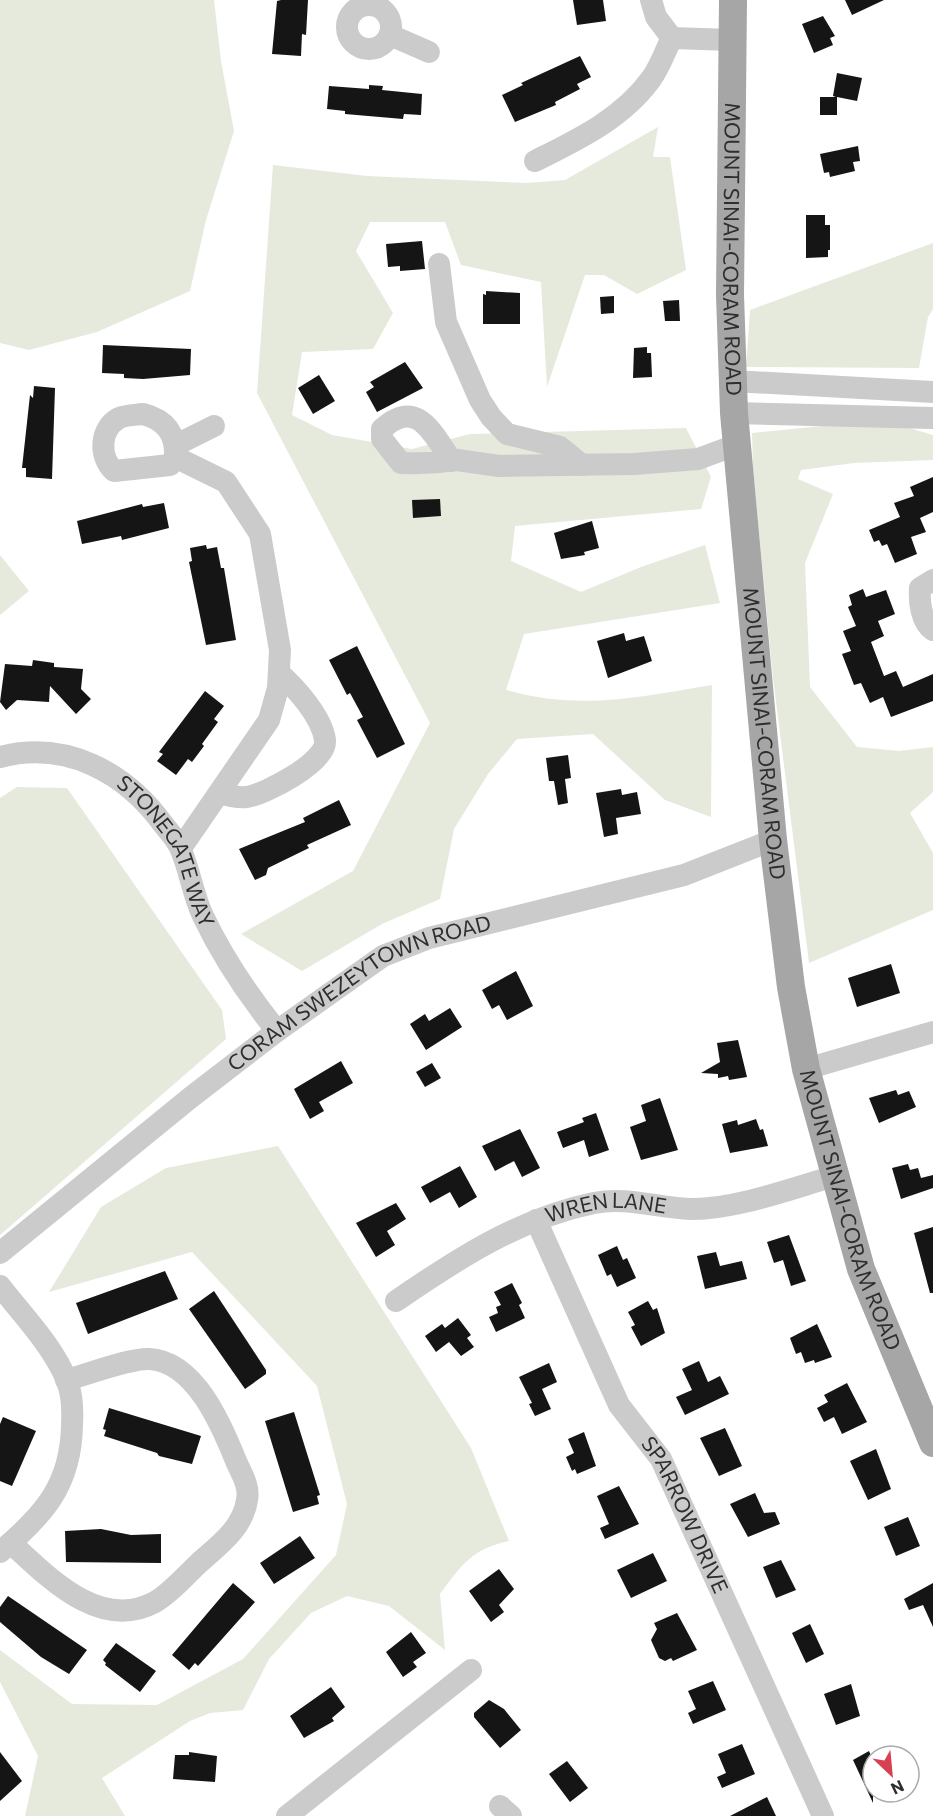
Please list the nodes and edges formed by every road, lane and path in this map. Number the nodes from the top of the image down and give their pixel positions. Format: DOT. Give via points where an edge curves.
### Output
graph roads {
  1 [pos="651,0"];
  2 [pos="733,0"];
  3 [pos="359,4"];
  4 [pos="390,34"];
  5 [pos="672,38"];
  6 [pos="731,40"];
  7 [pos="429,52"];
  8 [pos="535,160"];
  9 [pos="439,264"];
  10 [pos="733,381"];
  11 [pos="933,392"];
  12 [pos="734,413"];
  13 [pos="933,418"];
  14 [pos="214,426"];
  15 [pos="736,445"];
  16 [pos="452,461"];
  17 [pos="582,465"];
  18 [pos="933,580"];
  19 [pos="933,630"];
  20 [pos="279,673"];
  21 [pos="0,756"];
  22 [pos="220,793"];
  23 [pos="773,840"];
  24 [pos="181,848"];
  25 [pos="277,1031"];
  26 [pos="933,1032"];
  27 [pos="806,1069"];
  28 [pos="835,1176"];
  29 [pos="536,1220"];
  30 [pos="0,1253"];
  31 [pos="0,1286"];
  32 [pos="396,1301"];
  33 [pos="66,1380"];
  34 [pos="933,1443"];
  35 [pos="5,1547"];
  36 [pos="471,1670"];
  37 [pos="287,1816"];
  38 [pos="823,1816"];
  1 -- 5 [label="street" via="656,17"];
  2 -- 6 [label="main road, MOUNT SINAI-CORAM ROAD"];
  3 -- 4 [label="street" via="386,13 392,27"];
  3 -- 4 [label="street" via="347,25 354,44 374,49 387,41"];
  4 -- 7 [label="street"];
  5 -- 6 [label="street"];
  5 -- 8 [label="street" via="651,78 626,107 599,127"];
  6 -- 10 [label="main road, MOUNT SINAI-CORAM ROAD"];
  9 -- 17 [label="street" via="446,322 491,417 507,434 560,447"];
  10 -- 11 [label="street"];
  10 -- 12 [label="main road, MOUNT SINAI-CORAM ROAD"];
  12 -- 13 [label="street"];
  12 -- 15 [label="main road, MOUNT SINAI-CORAM ROAD"];
  14 -- 20 [label="street" via="175,451 226,482 260,534 274,598"];
  15 -- 17 [label="street" via="698,459"];
  15 -- 23 [label="main road, MOUNT SINAI-CORAM ROAD"];
  16 -- 17 [label="street" via="499,466"];
  18 -- 19 [label="street" via="920,588 919,598"];
  20 -- 22 [label="street" via="268,720"];
  20 -- 22 [label="street" via="300,692 326,741 324,750 309,765 268,790 237,798"];
  21 -- 24 [label="street, STONEGATE WAY" via="55,754 82,759 110,772 147,802"];
  22 -- 24 [label="street"];
  23 -- 25 [label="street, CORAM SWEZEYTOWN ROAD" via="684,875 429,938 383,956"];
  23 -- 27 [label="main road, MOUNT SINAI-CORAM ROAD" via="791,987"];
  24 -- 25 [label="street, STONEGATE WAY" via="202,914 240,984"];
  25 -- 30 [label="street, CORAM SWEZEYTOWN ROAD"];
  26 -- 27 [label="street"];
  27 -- 28 [label="main road, MOUNT SINAI-CORAM ROAD"];
  28 -- 29 [label="street, WREN LANE" via="737,1203 694,1209 632,1201 596,1202"];
  28 -- 34 [label="main road, MOUNT SINAI-CORAM ROAD" via="861,1269"];
  29 -- 32 [label="street, WREN LANE" via="461,1256"];
  29 -- 38 [label="street, SPARROW DRIVE" via="619,1405 661,1459"];
  31 -- 33 [label="street" via="48,1348"];
  33 -- 35 [label="street" via="73,1401 66,1474 49,1504 28,1529"];
  33 -- 35 [label="street" via="148,1359 178,1371 202,1392 224,1431 247,1488 243,1512 238,1525 221,1543 157,1601 123,1612 80,1599"];
  36 -- 37 [label="street"];
}
